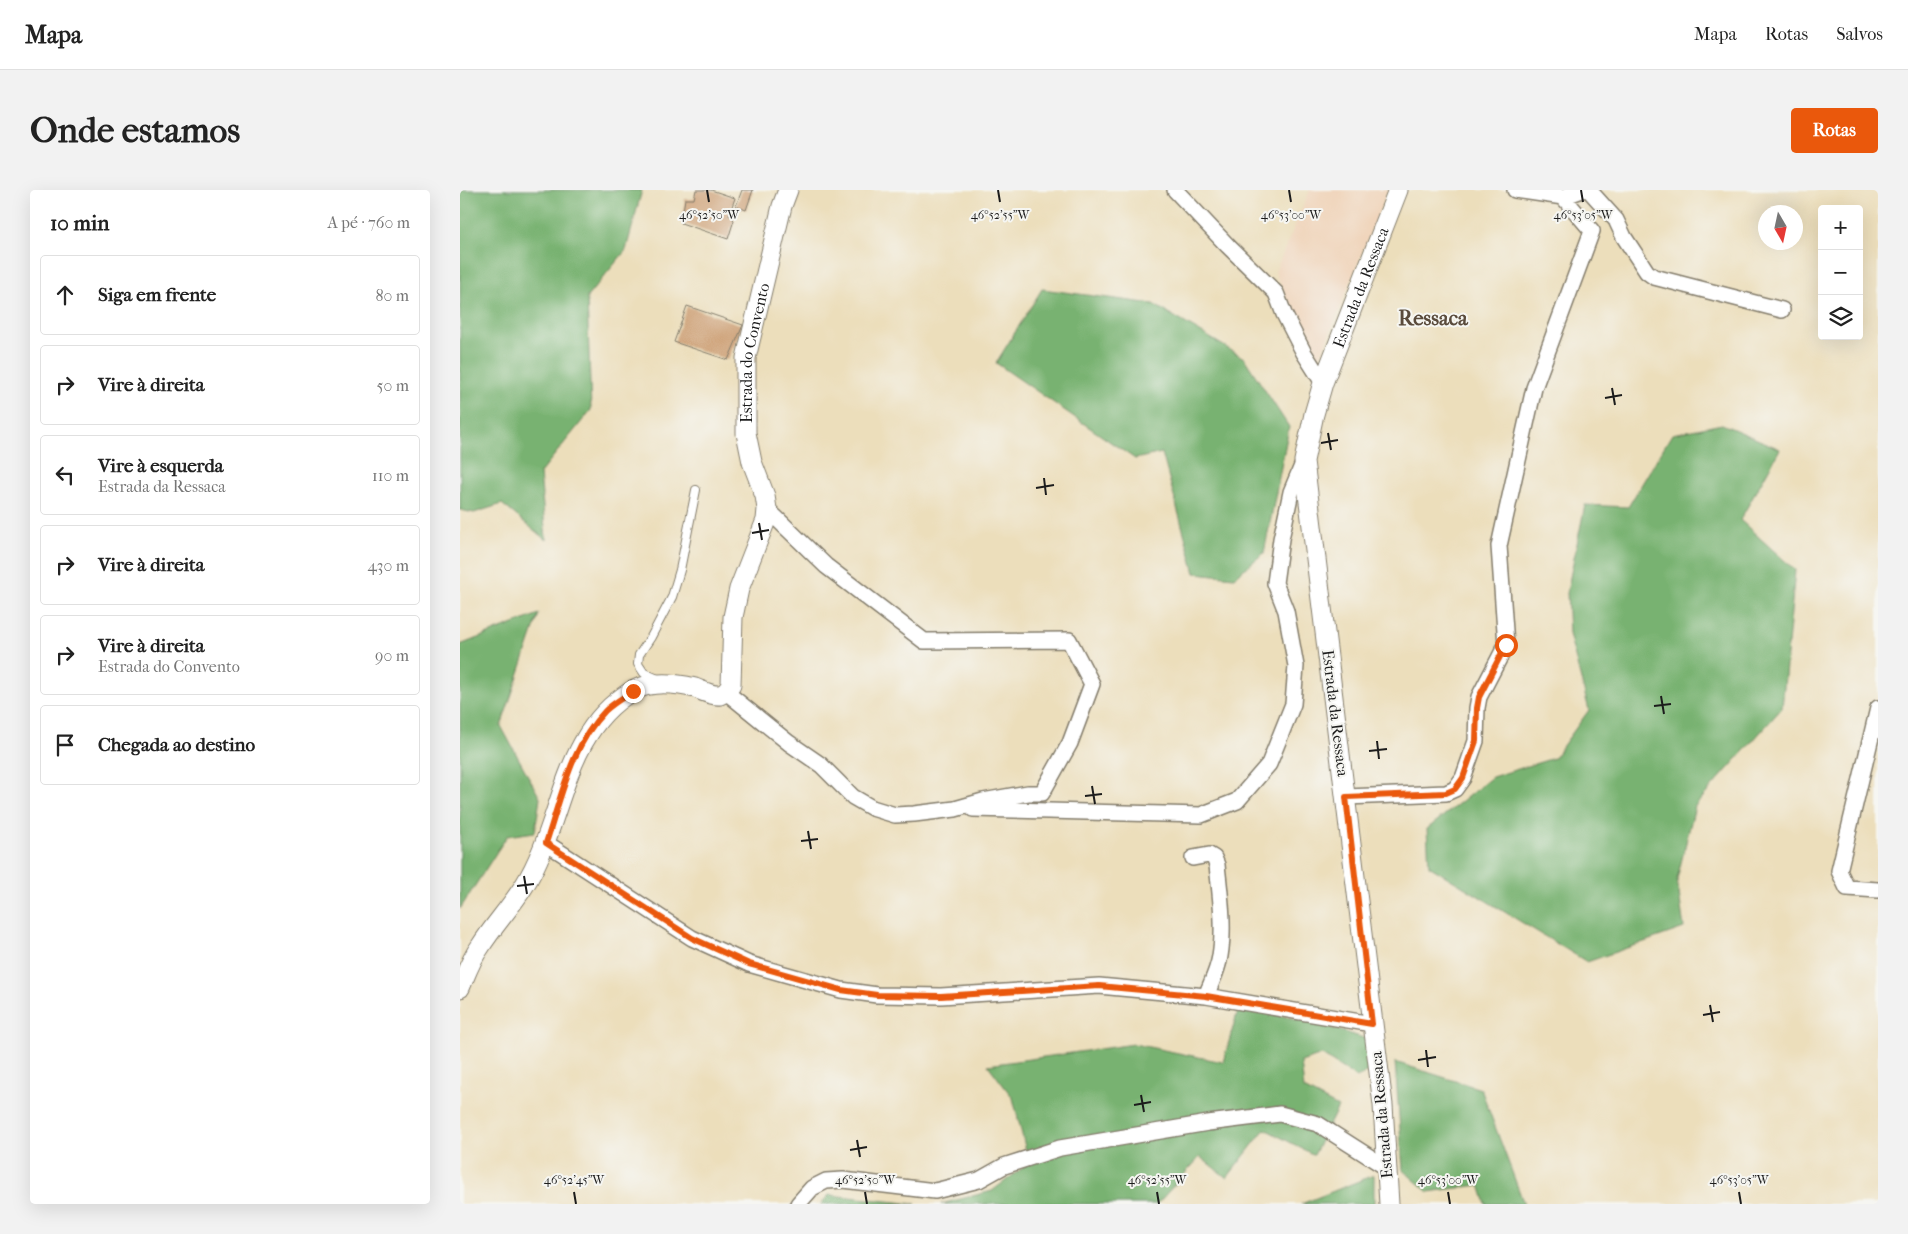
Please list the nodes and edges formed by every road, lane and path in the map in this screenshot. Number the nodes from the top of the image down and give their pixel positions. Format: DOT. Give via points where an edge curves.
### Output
graph roads {
  1 [pos="788,190"];
  2 [pos="1176,190"];
  3 [pos="1398,190"];
  4 [pos="1515,190"];
  5 [pos="1582,190"];
  6 [pos="1589,190"];
  7 [pos="1563,197"];
  8 [pos="1782,310"];
  9 [pos="1323,383"];
  10 [pos="1304,461"];
  11 [pos="696,490"];
  12 [pos="767,509"];
  13 [pos="666,684"];
  14 [pos="726,692"];
  15 [pos="1878,708"];
  16 [pos="1346,797"];
  17 [pos="955,809"];
  18 [pos="546,843"];
  19 [pos="1193,858"];
  20 [pos="1878,890"];
  21 [pos="460,988"];
  22 [pos="1206,996"];
  23 [pos="1372,1024"];
  24 [pos="1387,1168"];
  25 [pos="798,1204"];
  26 [pos="1389,1204"];
  1 -- 12 [label="street, Estrada do Convento" via="746,358 746,433"];
  2 -- 9 [label="street" via="1276,293 1284,314"];
  3 -- 9 [label="street, Estrada da Ressaca"];
  4 -- 7 [label="street"];
  5 -- 7 [label="street"];
  6 -- 8 [label="street" via="1616,220 1628,244 1654,277"];
  7 -- 16 [label="street" via="1592,231 1534,388 1499,546 1506,645 1479,697 1476,741 1463,778 1455,789 1446,793"];
  9 -- 10 [label="street, Estrada da Ressaca"];
  10 -- 16 [label="street, Estrada da Ressaca"];
  10 -- 17 [label="street" via="1291,492 1275,583 1286,611 1296,666 1293,704 1269,764 1237,801 1201,815"];
  11 -- 13 [label="lane" via="672,598 639,655 638,664 644,674"];
  12 -- 14 [label="street, Estrada do Convento" via="732,618 731,685"];
  12 -- 17 [label="street" via="826,566 924,641 1069,640 1092,684 1070,743 1042,793 996,798"];
  13 -- 14 [label="street" via="719,695"];
  13 -- 18 [label="street" via="633,691 606,711 591,730 573,761"];
  14 -- 17 [label="street" via="821,766 853,797 872,808 895,815"];
  15 -- 20 [label="street" via="1839,871 1847,888"];
  16 -- 23 [label="street, Estrada da Ressaca"];
  18 -- 21 [label="street" via="524,886 478,949"];
  18 -- 22 [label="street" via="692,938 749,964 841,990 877,995 941,996 1099,986"];
  19 -- 22 [label="street" via="1209,855 1214,858 1218,873 1220,955"];
  22 -- 23 [label="street"];
  23 -- 24 [label="street, Estrada da Ressaca" via="1383,1105"];
  24 -- 25 [label="street" via="1318,1124 1280,1114 1060,1148 1004,1166 979,1180 935,1191 826,1180 812,1188"];
  24 -- 26 [label="street, Estrada da Ressaca"];
}
